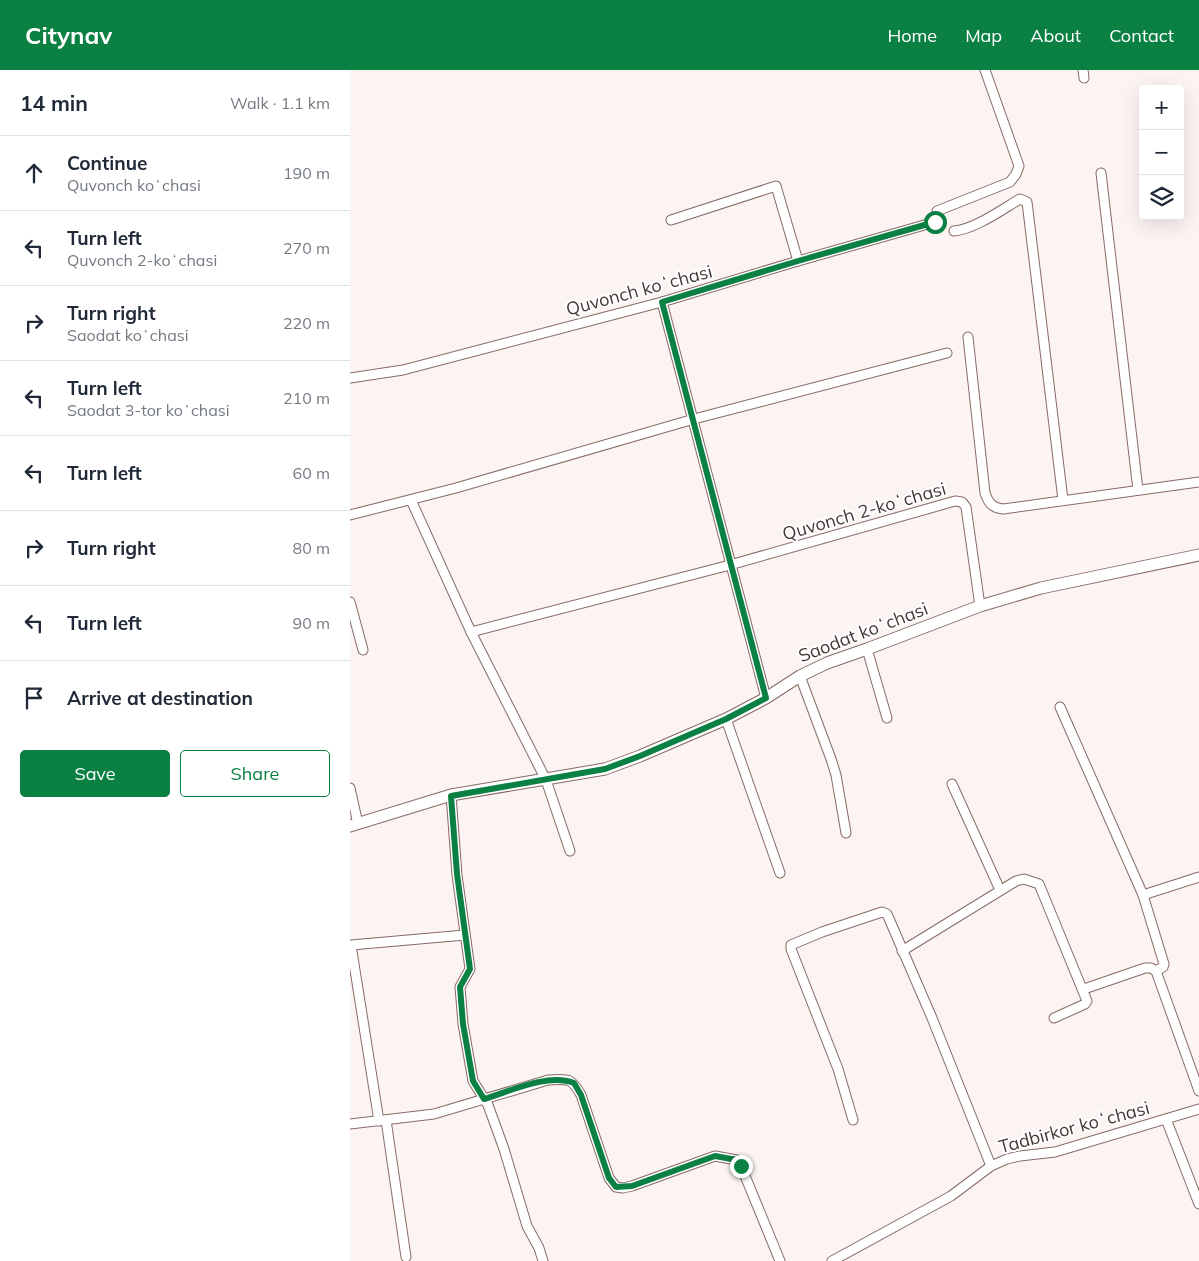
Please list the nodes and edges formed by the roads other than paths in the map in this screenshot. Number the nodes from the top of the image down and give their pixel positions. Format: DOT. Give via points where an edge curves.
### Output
graph roads {
  1 [pos="985,70"];
  2 [pos="1101,172"];
  3 [pos="937,211"];
  4 [pos="671,220"];
  5 [pos="935,222"];
  6 [pos="954,231"];
  7 [pos="798,261"];
  8 [pos="662,302"];
  9 [pos="968,338"];
  10 [pos="948,353"];
  11 [pos="350,378"];
  12 [pos="694,419"];
  13 [pos="1199,482"];
  14 [pos="1138,490"];
  15 [pos="411,500"];
  16 [pos="1063,500"];
  17 [pos="350,515"];
  18 [pos="1199,555"];
  19 [pos="730,565"];
  20 [pos="350,602"];
  21 [pos="980,606"];
  22 [pos="471,632"];
  23 [pos="867,649"];
  24 [pos="363,650"];
  25 [pos="800,676"];
  26 [pos="766,698"];
  27 [pos="1060,708"];
  28 [pos="886,718"];
  29 [pos="726,719"];
  30 [pos="546,780"];
  31 [pos="952,784"];
  32 [pos="350,788"];
  33 [pos="451,796"];
  34 [pos="354,825"];
  35 [pos="846,833"];
  36 [pos="570,851"];
  37 [pos="780,873"];
  38 [pos="1199,877"];
  39 [pos="1000,890"];
  40 [pos="1143,895"];
  41 [pos="465,935"];
  42 [pos="902,951"];
  43 [pos="1156,971"];
  44 [pos="1084,990"];
  45 [pos="1054,1018"];
  46 [pos="1199,1091"];
  47 [pos="484,1099"];
  48 [pos="1199,1110"];
  49 [pos="1166,1119"];
  50 [pos="382,1120"];
  51 [pos="853,1120"];
  52 [pos="350,1124"];
  53 [pos="991,1166"];
  54 [pos="1199,1204"];
  55 [pos="406,1257"];
  56 [pos="543,1261"];
  57 [pos="780,1261"];
  58 [pos="832,1261"];
  1 -- 3 [label="street" via="1019,166 1010,182"];
  2 -- 14 [label="street"];
  4 -- 7 [label="street" via="776,186"];
  5 -- 7 [label="street, Quvonch koʻchasi"];
  6 -- 16 [label="street" via="972,226 1020,199 1027,202"];
  7 -- 8 [label="street, Quvonch koʻchasi"];
  8 -- 11 [label="street, Quvonch koʻchasi" via="403,370"];
  8 -- 12 [label="street"];
  9 -- 16 [label="street" via="988,500 1003,509"];
  10 -- 12 [label="street"];
  12 -- 15 [label="street"];
  12 -- 19 [label="street"];
  13 -- 14 [label="street"];
  14 -- 16 [label="street"];
  15 -- 17 [label="street"];
  15 -- 22 [label="street"];
  18 -- 21 [label="street, Saodat koʻchasi" via="1041,588"];
  19 -- 21 [label="street, Quvonch 2-koʻchasi" via="959,501 966,507"];
  19 -- 22 [label="street, Quvonch 2-koʻchasi"];
  19 -- 26 [label="street"];
  20 -- 24 [label="street"];
  21 -- 23 [label="street, Saodat koʻchasi"];
  22 -- 30 [label="street"];
  23 -- 25 [label="street, Saodat koʻchasi"];
  23 -- 28 [label="street"];
  25 -- 26 [label="street, Saodat koʻchasi"];
  25 -- 35 [label="street" via="836,775"];
  26 -- 29 [label="street, Saodat koʻchasi"];
  27 -- 40 [label="street"];
  29 -- 30 [label="street, Saodat koʻchasi" via="605,769"];
  29 -- 37 [label="street"];
  30 -- 33 [label="street, Saodat koʻchasi"];
  30 -- 36 [label="street"];
  31 -- 39 [label="street"];
  32 -- 34 [label="street"];
  33 -- 34 [label="street, Saodat koʻchasi"];
  33 -- 41 [label="street"];
  38 -- 40 [label="street"];
  39 -- 42 [label="street"];
  39 -- 44 [label="street" via="1024,879 1039,884"];
  40 -- 43 [label="street" via="1164,964"];
  41 -- 47 [label="street" via="470,969 460,987 463,1024 473,1081"];
  41 -- 50 [label="street" via="351,945"];
  42 -- 51 [label="street" via="887,914 882,912 791,945 838,1069"];
  42 -- 53 [label="street"];
  43 -- 44 [label="street" via="1145,968"];
  43 -- 46 [label="street"];
  44 -- 45 [label="street" via="1087,1003"];
  47 -- 50 [label="street" via="434,1114"];
  47 -- 56 [label="street" via="504,1149 527,1226"];
  47 -- 57 [label="street" via="548,1080 564,1079 574,1083 609,1178 616,1187 632,1186 715,1156 737,1160"];
  48 -- 49 [label="street, Tadbirkor koʻchasi"];
  49 -- 53 [label="street, Tadbirkor koʻchasi" via="1055,1152 1020,1156"];
  49 -- 54 [label="street"];
  50 -- 52 [label="street"];
  50 -- 55 [label="street"];
  53 -- 58 [label="street, Tadbirkor koʻchasi" via="951,1196"];
}
